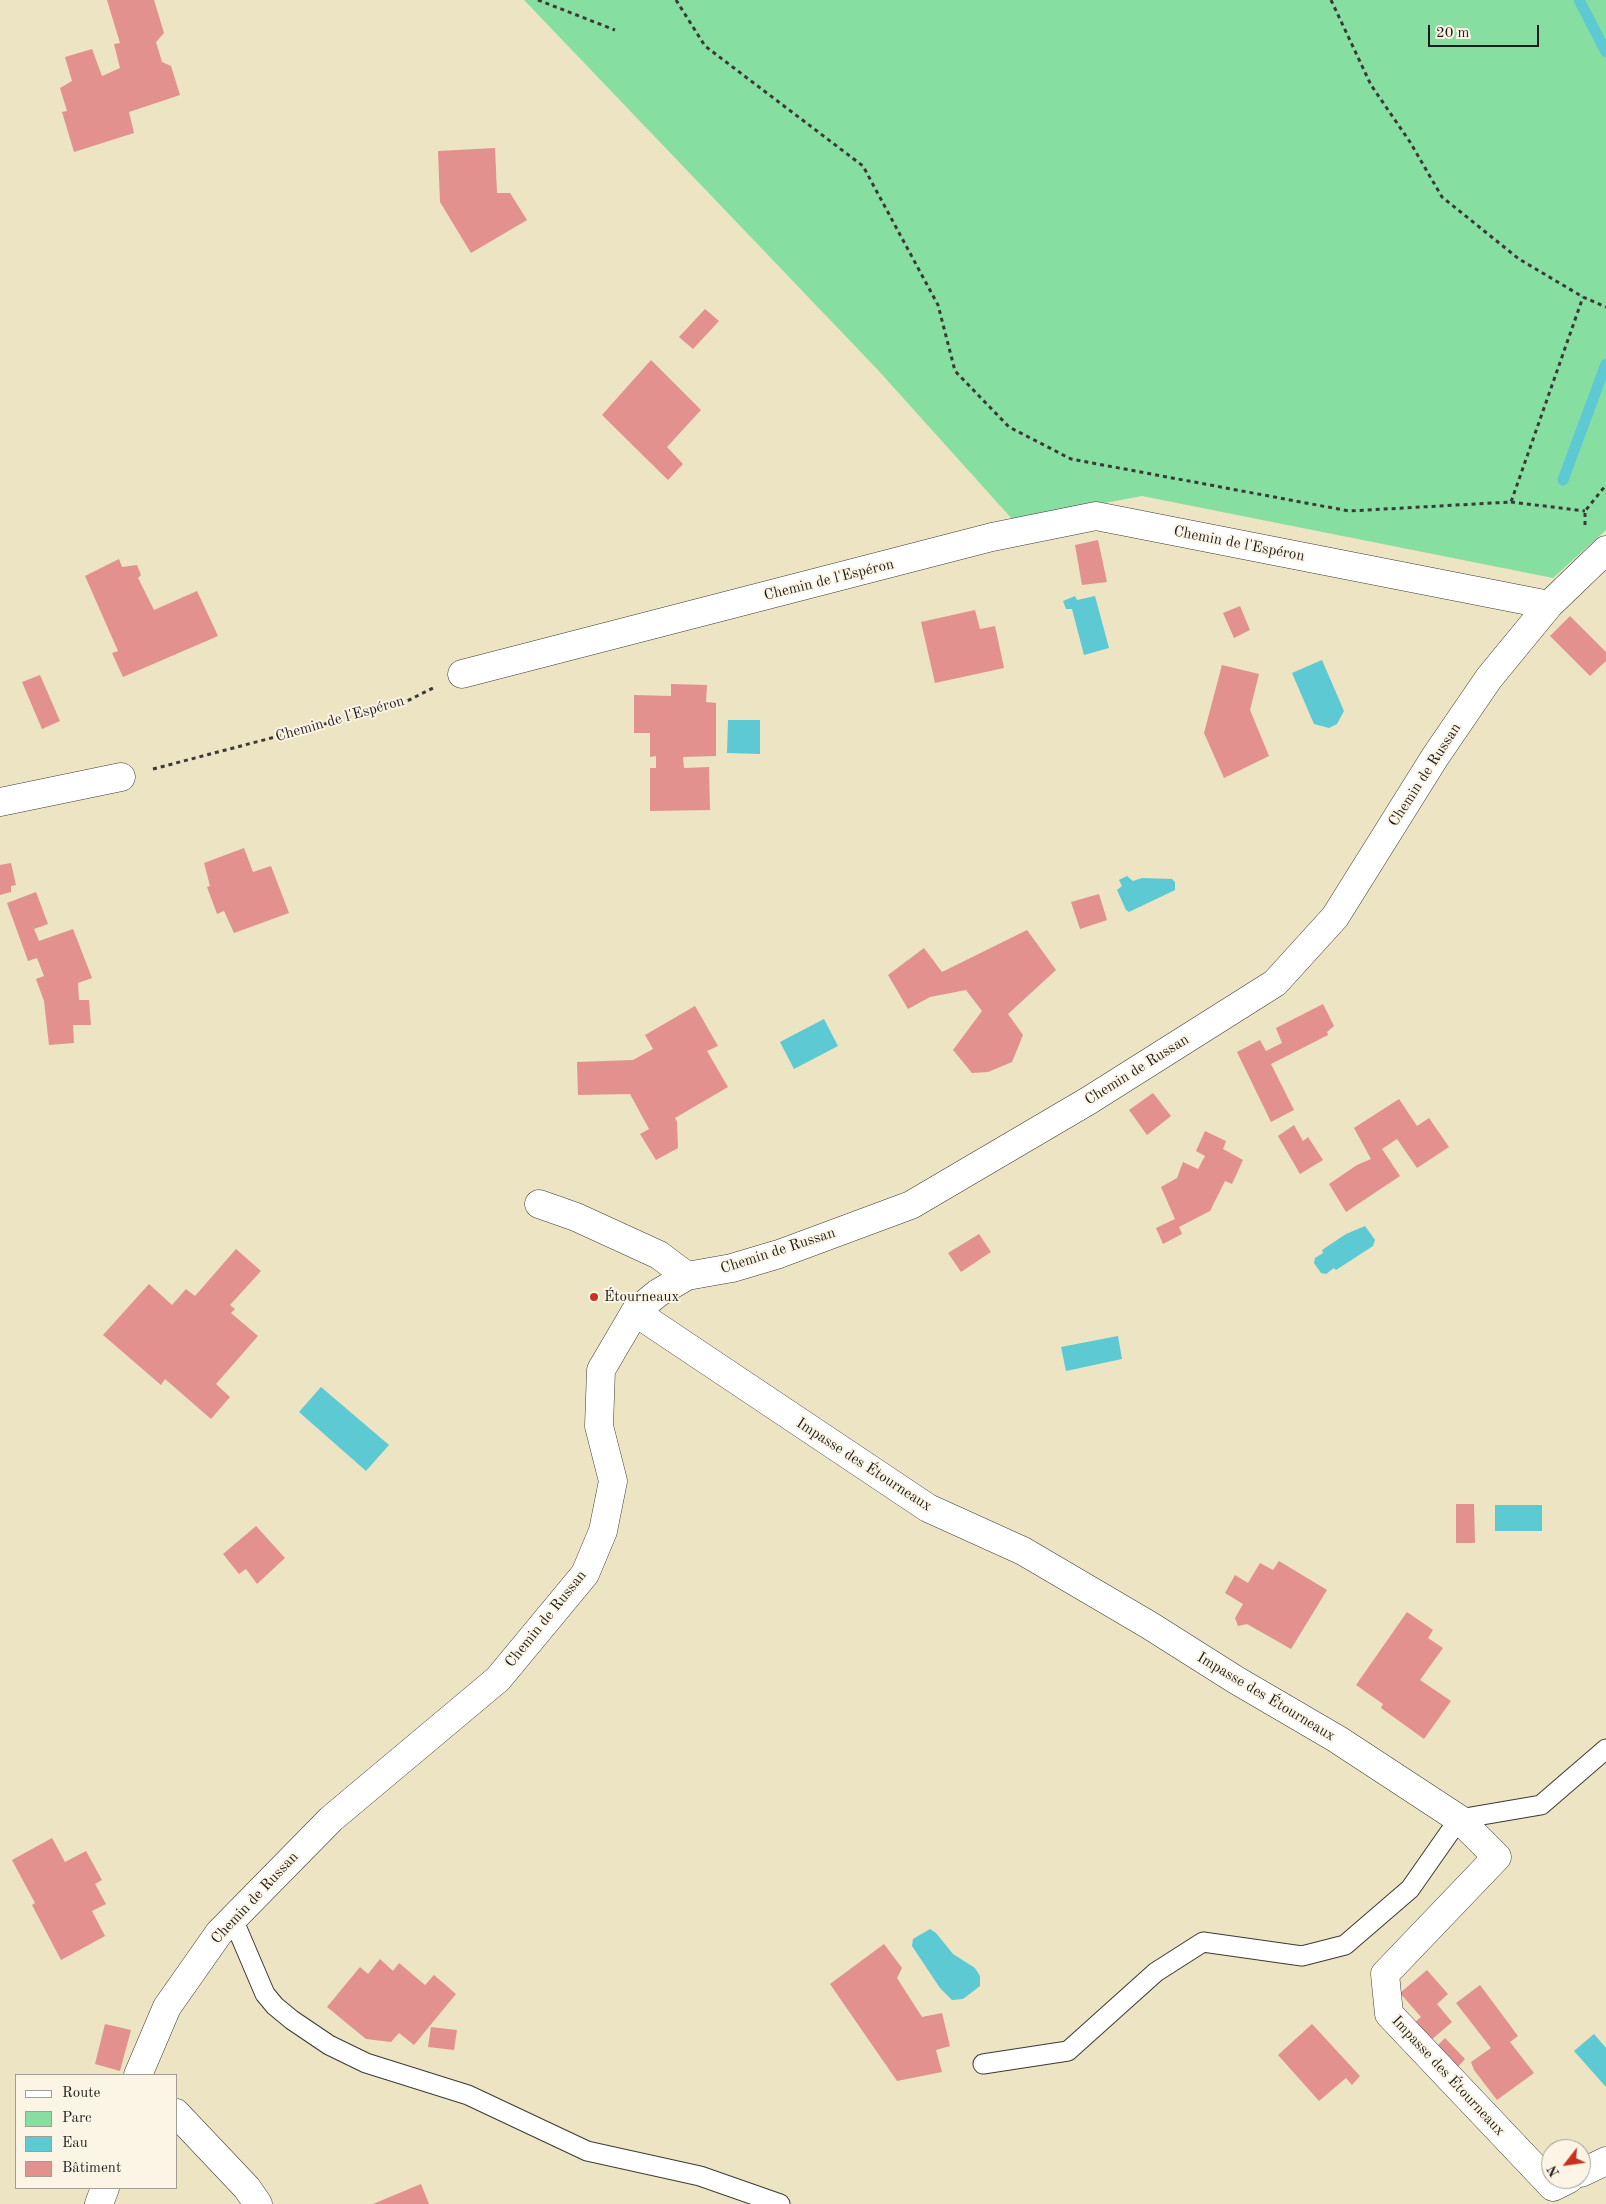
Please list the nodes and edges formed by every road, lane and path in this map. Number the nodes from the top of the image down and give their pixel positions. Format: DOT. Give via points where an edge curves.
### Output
graph roads {
  1 [pos="538,0"];
  2 [pos="676,0"];
  3 [pos="1331,0"];
  4 [pos="615,30"];
  5 [pos="1583,297"];
  6 [pos="1606,307"];
  7 [pos="1511,502"];
  8 [pos="1585,511"];
  9 [pos="1606,550"];
  10 [pos="1549,605"];
  11 [pos="462,674"];
  12 [pos="121,777"];
  13 [pos="0,802"];
  14 [pos="539,1204"];
  15 [pos="687,1276"];
  16 [pos="635,1312"];
  17 [pos="1606,1749"];
  18 [pos="1459,1819"];
  19 [pos="233,1919"];
  20 [pos="982,2064"];
  21 [pos="139,2074"];
  22 [pos="178,2115"];
  23 [pos="1606,2160"];
  24 [pos="1591,2168"];
  25 [pos="1541,2174"];
  26 [pos="105,2189"];
  27 [pos="99,2204"];
  28 [pos="258,2204"];
  29 [pos="780,2204"];
  1 -- 4 [label="path"];
  2 -- 7 [label="path" via="705,46 862,166 938,304 955,370 1010,426 1071,459 1349,511"];
  3 -- 5 [label="path" via="1371,85 1442,197 1519,259"];
  5 -- 6 [label="path"];
  5 -- 7 [label="path"];
  7 -- 8 [label="path"];
  9 -- 10 [label="street, Chemin de Russan"];
  10 -- 11 [label="street, Chemin de l'Espéron" via="1096,516 982,540"];
  10 -- 15 [label="street, Chemin de Russan" via="1489,678 1435,757 1336,917 1275,982 1088,1101 911,1205 779,1254 732,1268"];
  11 -- 12 [label="path, Chemin de l'Espéron" via="402,704"];
  12 -- 13 [label="street"];
  14 -- 15 [label="street" via="576,1217 659,1255"];
  15 -- 16 [label="street, Chemin de Russan" via="658,1293"];
  16 -- 18 [label="street, Impasse des Étourneaux" via="928,1508 1040,1561 1337,1739"];
  16 -- 19 [label="street, Chemin de Russan" via="601,1370 599,1426 613,1481 604,1531 585,1574 498,1679 331,1819"];
  17 -- 18 [label="lane" via="1541,1805"];
  18 -- 20 [label="lane" via="1410,1889 1345,1945 1302,1956 1203,1942 1156,1972 1068,2051"];
  18 -- 25 [label="street, Impasse des Étourneaux" via="1497,1857 1385,1974 1389,2014"];
  19 -- 21 [label="street, Chemin de Russan" via="167,2007"];
  19 -- 29 [label="lane" via="265,1994 292,2020 329,2045 366,2063 468,2095 587,2151 700,2176"];
  22 -- 28 [label="street"];
  23 -- 24 [label="street"];
  26 -- 27 [label="street"];
}
